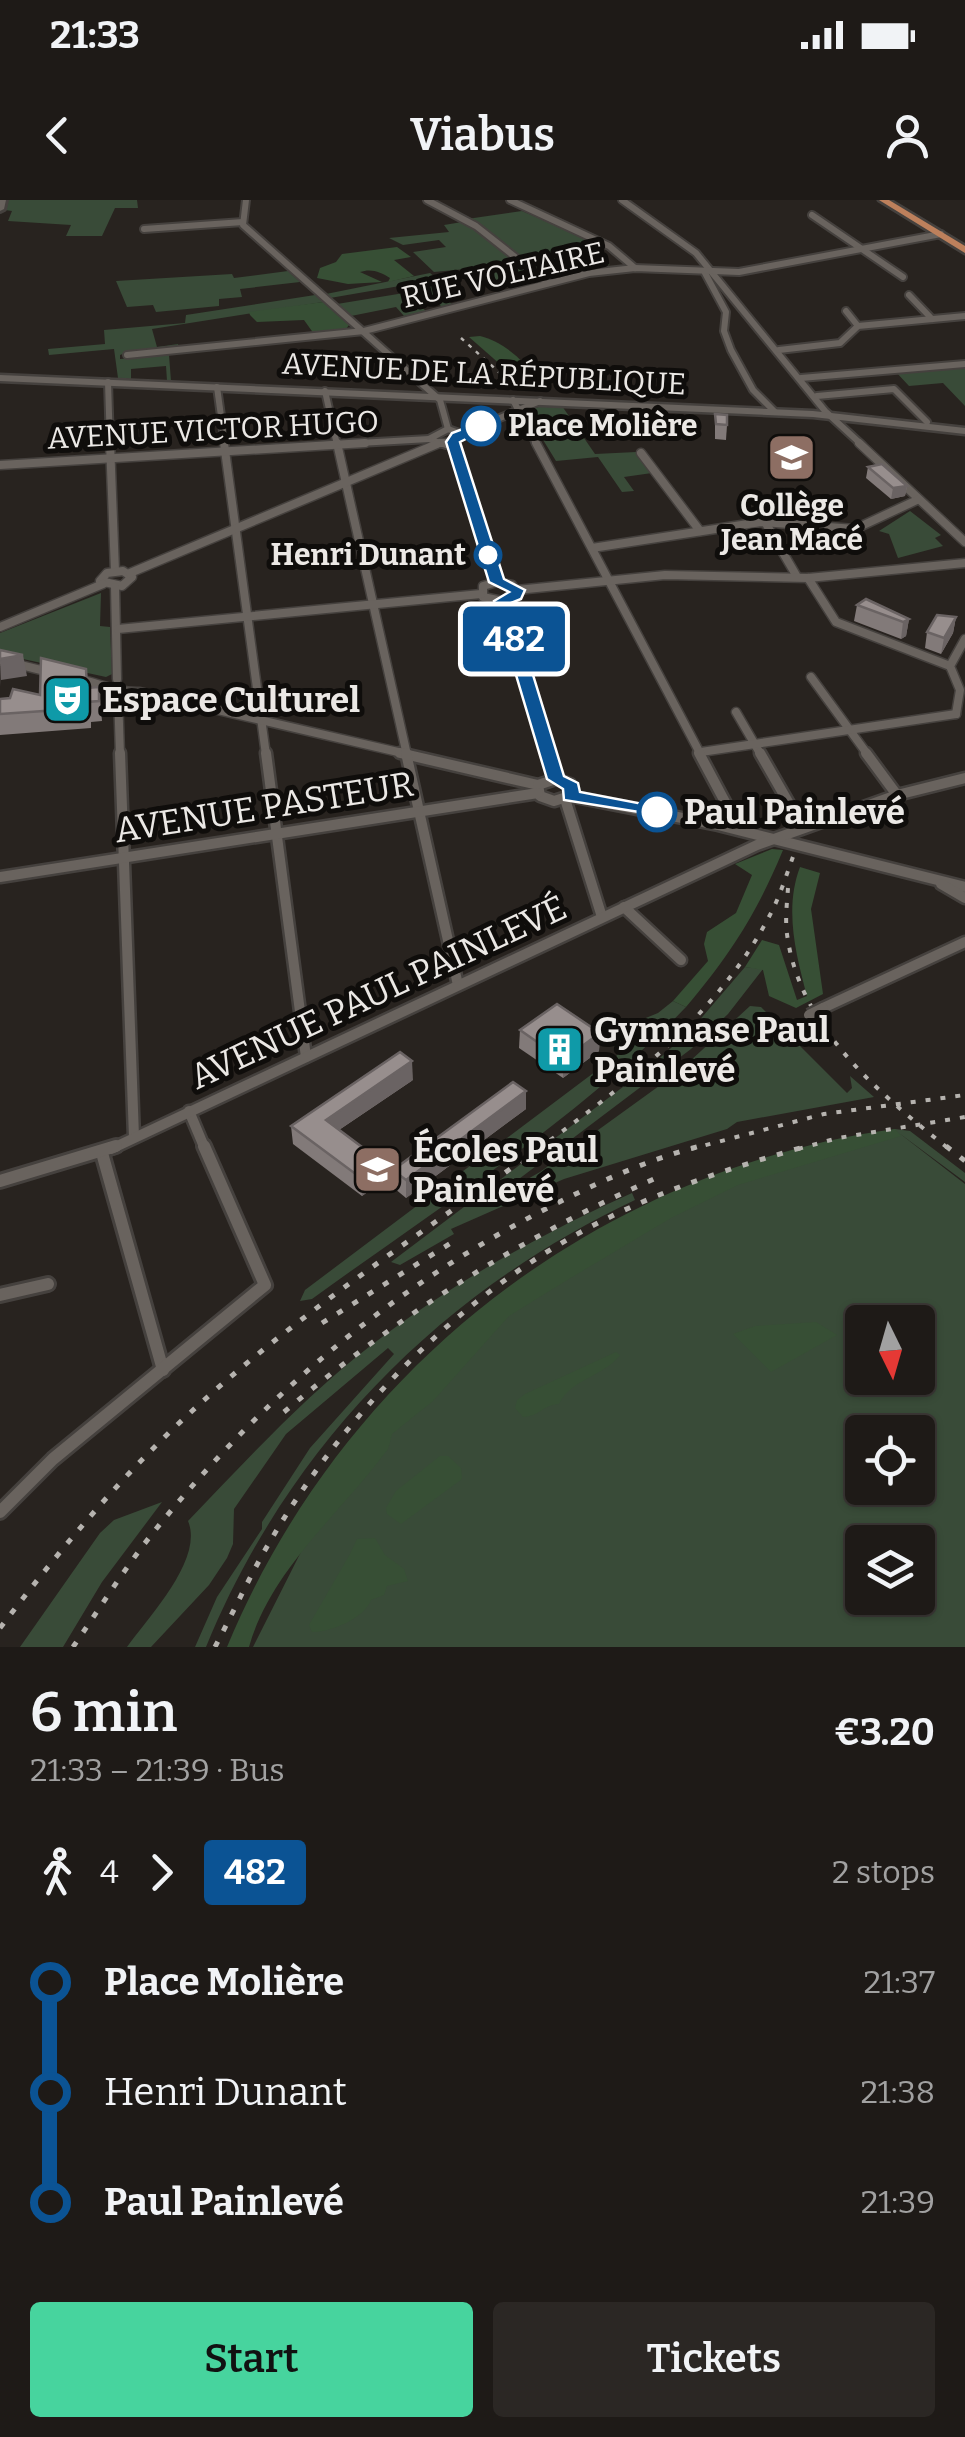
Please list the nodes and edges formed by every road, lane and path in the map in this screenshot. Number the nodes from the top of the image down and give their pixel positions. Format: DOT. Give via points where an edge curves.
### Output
graph roads {
  1 [pos="3,200"];
  2 [pos="246,200"];
  3 [pos="427,200"];
  4 [pos="510,200"];
  5 [pos="622,200"];
  6 [pos="883,200"];
  7 [pos="0,209"];
  8 [pos="812,214"];
  9 [pos="243,222"];
  10 [pos="144,229"];
  11 [pos="941,234"];
  12 [pos="862,248"];
  13 [pos="965,250"];
  14 [pos="635,268"];
  15 [pos="710,273"];
  16 [pos="903,276"];
  17 [pos="548,284"];
  18 [pos="910,295"];
  19 [pos="846,311"];
  20 [pos="965,316"];
  21 [pos="932,319"];
  22 [pos="858,326"];
  23 [pos="364,332"];
  24 [pos="778,350"];
  25 [pos="127,355"];
  26 [pos="965,364"];
  27 [pos="0,378"];
  28 [pos="802,378"];
  29 [pos="108,386"];
  30 [pos="218,391"];
  31 [pos="326,396"];
  32 [pos="435,396"];
  33 [pos="817,396"];
  34 [pos="516,405"];
  35 [pos="775,412"];
  36 [pos="834,417"];
  37 [pos="927,422"];
  38 [pos="448,429"];
  39 [pos="965,431"];
  40 [pos="462,434"];
  41 [pos="433,442"];
  42 [pos="453,442"];
  43 [pos="338,445"];
  44 [pos="225,452"];
  45 [pos="641,453"];
  46 [pos="111,459"];
  47 [pos="0,466"];
  48 [pos="346,482"];
  49 [pos="917,500"];
  50 [pos="765,522"];
  51 [pos="237,528"];
  52 [pos="700,531"];
  53 [pos="965,542"];
  54 [pos="628,543"];
  55 [pos="592,548"];
  56 [pos="965,563"];
  57 [pos="601,565"];
  58 [pos="116,571"];
  59 [pos="130,573"];
  60 [pos="796,575"];
  61 [pos="808,578"];
  62 [pos="610,580"];
  63 [pos="497,582"];
  64 [pos="586,583"];
  65 [pos="103,584"];
  66 [pos="116,587"];
  67 [pos="518,590"];
  68 [pos="481,594"];
  69 [pos="502,601"];
  70 [pos="373,604"];
  71 [pos="247,616"];
  72 [pos="0,627"];
  73 [pos="118,629"];
  74 [pos="965,638"];
  75 [pos="0,660"];
  76 [pos="952,663"];
  77 [pos="965,666"];
  78 [pos="810,678"];
  79 [pos="117,679"];
  80 [pos="106,685"];
  81 [pos="132,691"];
  82 [pos="118,693"];
  83 [pos="736,712"];
  84 [pos="956,714"];
  85 [pos="263,720"];
  86 [pos="965,725"];
  87 [pos="847,730"];
  88 [pos="753,744"];
  89 [pos="701,752"];
  90 [pos="408,754"];
  91 [pos="965,778"];
  92 [pos="556,779"];
  93 [pos="538,789"];
  94 [pos="897,796"];
  95 [pos="568,797"];
  96 [pos="420,811"];
  97 [pos="803,828"];
  98 [pos="740,830"];
  99 [pos="278,833"];
  100 [pos="774,839"];
  101 [pos="124,857"];
  102 [pos="0,877"];
  103 [pos="932,878"];
  104 [pos="965,885"];
  105 [pos="965,898"];
  106 [pos="624,907"];
  107 [pos="602,917"];
  108 [pos="965,942"];
  109 [pos="680,960"];
  110 [pos="458,985"];
  111 [pos="805,1016"];
  112 [pos="306,1057"];
  113 [pos="189,1111"];
  114 [pos="134,1137"];
  115 [pos="102,1153"];
  116 [pos="0,1181"];
  117 [pos="48,1284"];
  118 [pos="0,1295"];
  119 [pos="163,1370"];
  120 [pos="0,1512"];
  1 -- 7 [label="street"];
  2 -- 9 [label="street"];
  3 -- 17 [label="street" via="496,240"];
  4 -- 14 [label="street" via="610,245"];
  5 -- 15 [label="street" via="684,243"];
  6 -- 11 [label="main road"];
  8 -- 12 [label="street"];
  9 -- 10 [label="street"];
  9 -- 23 [label="street"];
  11 -- 12 [label="street, RUE VOLTAIRE"];
  11 -- 13 [label="main road"];
  12 -- 15 [label="street, RUE VOLTAIRE"];
  12 -- 16 [label="street"];
  14 -- 15 [label="street, RUE VOLTAIRE"];
  14 -- 17 [label="street, RUE VOLTAIRE"];
  15 -- 24 [label="street"];
  15 -- 35 [label="street" via="726,312 731,350 753,390"];
  17 -- 23 [label="street, RUE VOLTAIRE"];
  18 -- 21 [label="street"];
  19 -- 22 [label="street"];
  20 -- 21 [label="street"];
  21 -- 22 [label="street"];
  22 -- 24 [label="street" via="840,344"];
  23 -- 25 [label="street, RUE VOLTAIRE"];
  23 -- 32 [label="street"];
  24 -- 28 [label="street"];
  26 -- 28 [label="street"];
  27 -- 29 [label="main road, AVENUE DE LA RÉPUBLIQUE"];
  28 -- 33 [label="street"];
  29 -- 30 [label="main road, AVENUE DE LA RÉPUBLIQUE"];
  29 -- 46 [label="street"];
  30 -- 31 [label="main road, AVENUE DE LA RÉPUBLIQUE"];
  30 -- 44 [label="street"];
  31 -- 32 [label="main road, AVENUE DE LA RÉPUBLIQUE"];
  31 -- 43 [label="street"];
  32 -- 34 [label="main road, AVENUE DE LA RÉPUBLIQUE"];
  32 -- 38 [label="street"];
  33 -- 36 [label="street"];
  33 -- 37 [label="street" via="894,389"];
  34 -- 35 [label="main road, AVENUE DE LA RÉPUBLIQUE"];
  34 -- 40 [label="street"];
  34 -- 55 [label="street"];
  35 -- 36 [label="main road, AVENUE DE LA RÉPUBLIQUE"];
  36 -- 39 [label="main road, AVENUE DE LA RÉPUBLIQUE"];
  36 -- 49 [label="street"];
  38 -- 40 [label="street"];
  38 -- 41 [label="street"];
  40 -- 42 [label="street"];
  41 -- 42 [label="street"];
  41 -- 43 [label="street, AVENUE VICTOR HUGO"];
  41 -- 48 [label="street"];
  42 -- 63 [label="street"];
  43 -- 44 [label="street, AVENUE VICTOR HUGO"];
  43 -- 48 [label="street"];
  44 -- 46 [label="street, AVENUE VICTOR HUGO"];
  44 -- 51 [label="street"];
  45 -- 52 [label="street"];
  46 -- 47 [label="street, AVENUE VICTOR HUGO"];
  46 -- 58 [label="street"];
  48 -- 51 [label="street"];
  48 -- 70 [label="street"];
  49 -- 50 [label="street" via="855,529"];
  49 -- 53 [label="street"];
  50 -- 52 [label="street"];
  50 -- 60 [label="street"];
  51 -- 59 [label="street"];
  51 -- 71 [label="street"];
  52 -- 54 [label="street"];
  54 -- 55 [label="street"];
  54 -- 57 [label="street"];
  55 -- 57 [label="street"];
  56 -- 61 [label="street"];
  57 -- 62 [label="street"];
  57 -- 64 [label="street"];
  58 -- 59 [label="street"];
  58 -- 65 [label="street" via="102,576"];
  59 -- 66 [label="street" via="130,582"];
  60 -- 61 [label="street"];
  60 -- 62 [label="street"];
  61 -- 76 [label="street" via="836,622"];
  62 -- 64 [label="street"];
  62 -- 89 [label="street"];
  63 -- 67 [label="street"];
  63 -- 68 [label="street" via="483,586"];
  64 -- 67 [label="street"];
  65 -- 66 [label="street"];
  65 -- 72 [label="street"];
  66 -- 73 [label="street"];
  67 -- 69 [label="street"];
  68 -- 69 [label="street"];
  68 -- 70 [label="street"];
  69 -- 92 [label="street"];
  70 -- 71 [label="street"];
  70 -- 90 [label="street"];
  71 -- 73 [label="street"];
  71 -- 85 [label="street"];
  73 -- 79 [label="street"];
  74 -- 76 [label="street"];
  75 -- 80 [label="street"];
  76 -- 77 [label="street"];
  76 -- 84 [label="street" via="962,698"];
  78 -- 87 [label="street"];
  79 -- 80 [label="street"];
  79 -- 81 [label="street" via="132,682"];
  80 -- 82 [label="street"];
  81 -- 82 [label="street"];
  81 -- 85 [label="street"];
  82 -- 101 [label="street"];
  83 -- 88 [label="street"];
  84 -- 86 [label="street"];
  84 -- 87 [label="street"];
  85 -- 90 [label="street"];
  85 -- 99 [label="street"];
  87 -- 88 [label="street"];
  87 -- 94 [label="street"];
  88 -- 89 [label="street"];
  88 -- 97 [label="street"];
  89 -- 98 [label="street"];
  90 -- 93 [label="street"];
  90 -- 96 [label="street"];
  91 -- 94 [label="street, AVENUE PAUL PAINLEVÉ"];
  92 -- 93 [label="street"];
  92 -- 95 [label="street" via="572,786"];
  93 -- 95 [label="street" via="549,800"];
  93 -- 96 [label="street, AVENUE PASTEUR"];
  94 -- 97 [label="street, AVENUE PAUL PAINLEVÉ"];
  95 -- 98 [label="street"];
  95 -- 107 [label="street"];
  96 -- 99 [label="street, AVENUE PASTEUR"];
  96 -- 110 [label="street"];
  97 -- 100 [label="street, AVENUE PAUL PAINLEVÉ"];
  98 -- 100 [label="street"];
  99 -- 101 [label="street, AVENUE PASTEUR"];
  99 -- 112 [label="street"];
  100 -- 103 [label="street"];
  100 -- 106 [label="street, AVENUE PAUL PAINLEVÉ"];
  101 -- 102 [label="street, AVENUE PASTEUR"];
  101 -- 114 [label="street"];
  103 -- 104 [label="street"];
  103 -- 105 [label="street"];
  106 -- 107 [label="street, AVENUE PAUL PAINLEVÉ"];
  106 -- 109 [label="street"];
  107 -- 110 [label="street, AVENUE PAUL PAINLEVÉ"];
  108 -- 111 [label="street, bridge"];
  110 -- 112 [label="street, AVENUE PAUL PAINLEVÉ"];
  112 -- 113 [label="street, AVENUE PAUL PAINLEVÉ"];
  113 -- 114 [label="street, AVENUE PAUL PAINLEVÉ"];
  113 -- 119 [label="street" via="265,1285"];
  114 -- 115 [label="street, AVENUE PAUL PAINLEVÉ"];
  115 -- 116 [label="street, AVENUE PAUL PAINLEVÉ"];
  115 -- 119 [label="street"];
  117 -- 118 [label="street"];
  119 -- 120 [label="street"];
}
